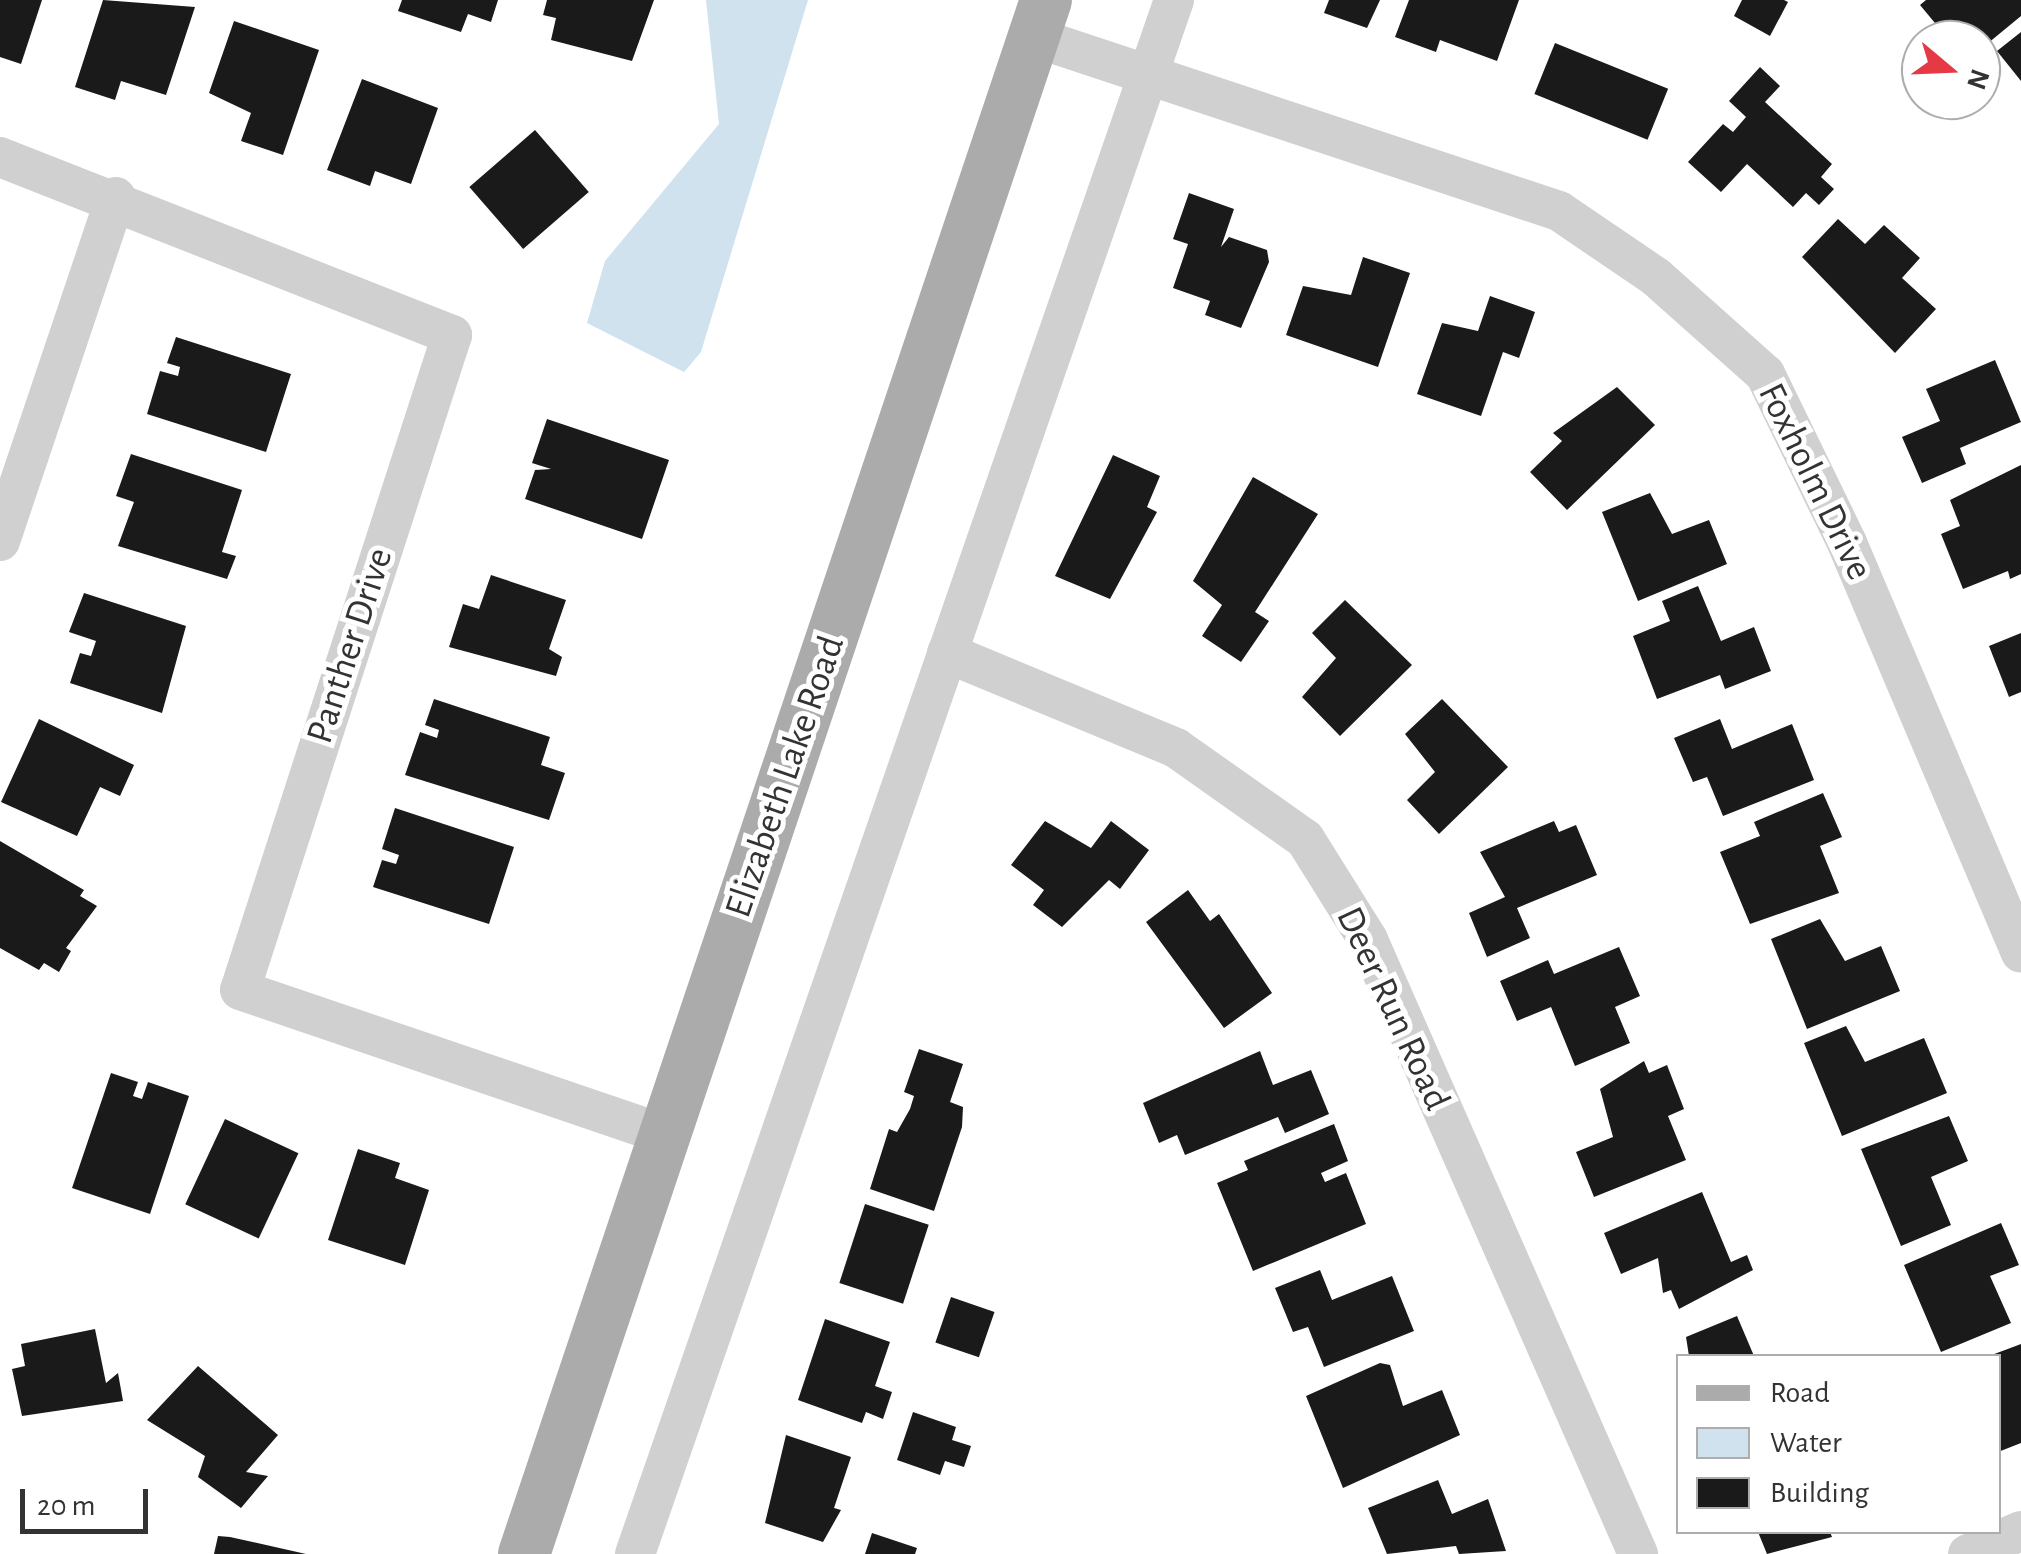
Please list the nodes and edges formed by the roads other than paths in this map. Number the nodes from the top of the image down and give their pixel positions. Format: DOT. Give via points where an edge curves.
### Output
graph roads {
  1 [pos="1174,0"];
  2 [pos="1040,18"];
  3 [pos="1148,75"];
  4 [pos="0,158"];
  5 [pos="116,198"];
  6 [pos="0,540"];
  7 [pos="947,654"];
  8 [pos="2021,953"];
  9 [pos="666,1135"];
  10 [pos="2021,1531"];
  11 [pos="524,1554"];
  12 [pos="635,1554"];
  13 [pos="1638,1554"];
  14 [pos="1968,1554"];
  1 -- 3 [label="street"];
  2 -- 3 [label="street, Foxholm Drive"];
  2 -- 9 [label="main road, Elizabeth Lake Road"];
  3 -- 7 [label="street"];
  3 -- 8 [label="street, Foxholm Drive" via="1559,212 1656,277 1766,374 1847,542"];
  4 -- 5 [label="street, Panther Drive"];
  5 -- 6 [label="street"];
  5 -- 9 [label="street, Panther Drive" via="452,335 240,990"];
  7 -- 12 [label="street"];
  7 -- 13 [label="street, Deer Run Road" via="1176,748 1304,839 1368,940"];
  9 -- 11 [label="main road, Elizabeth Lake Road"];
  10 -- 14 [label="street"];
}
